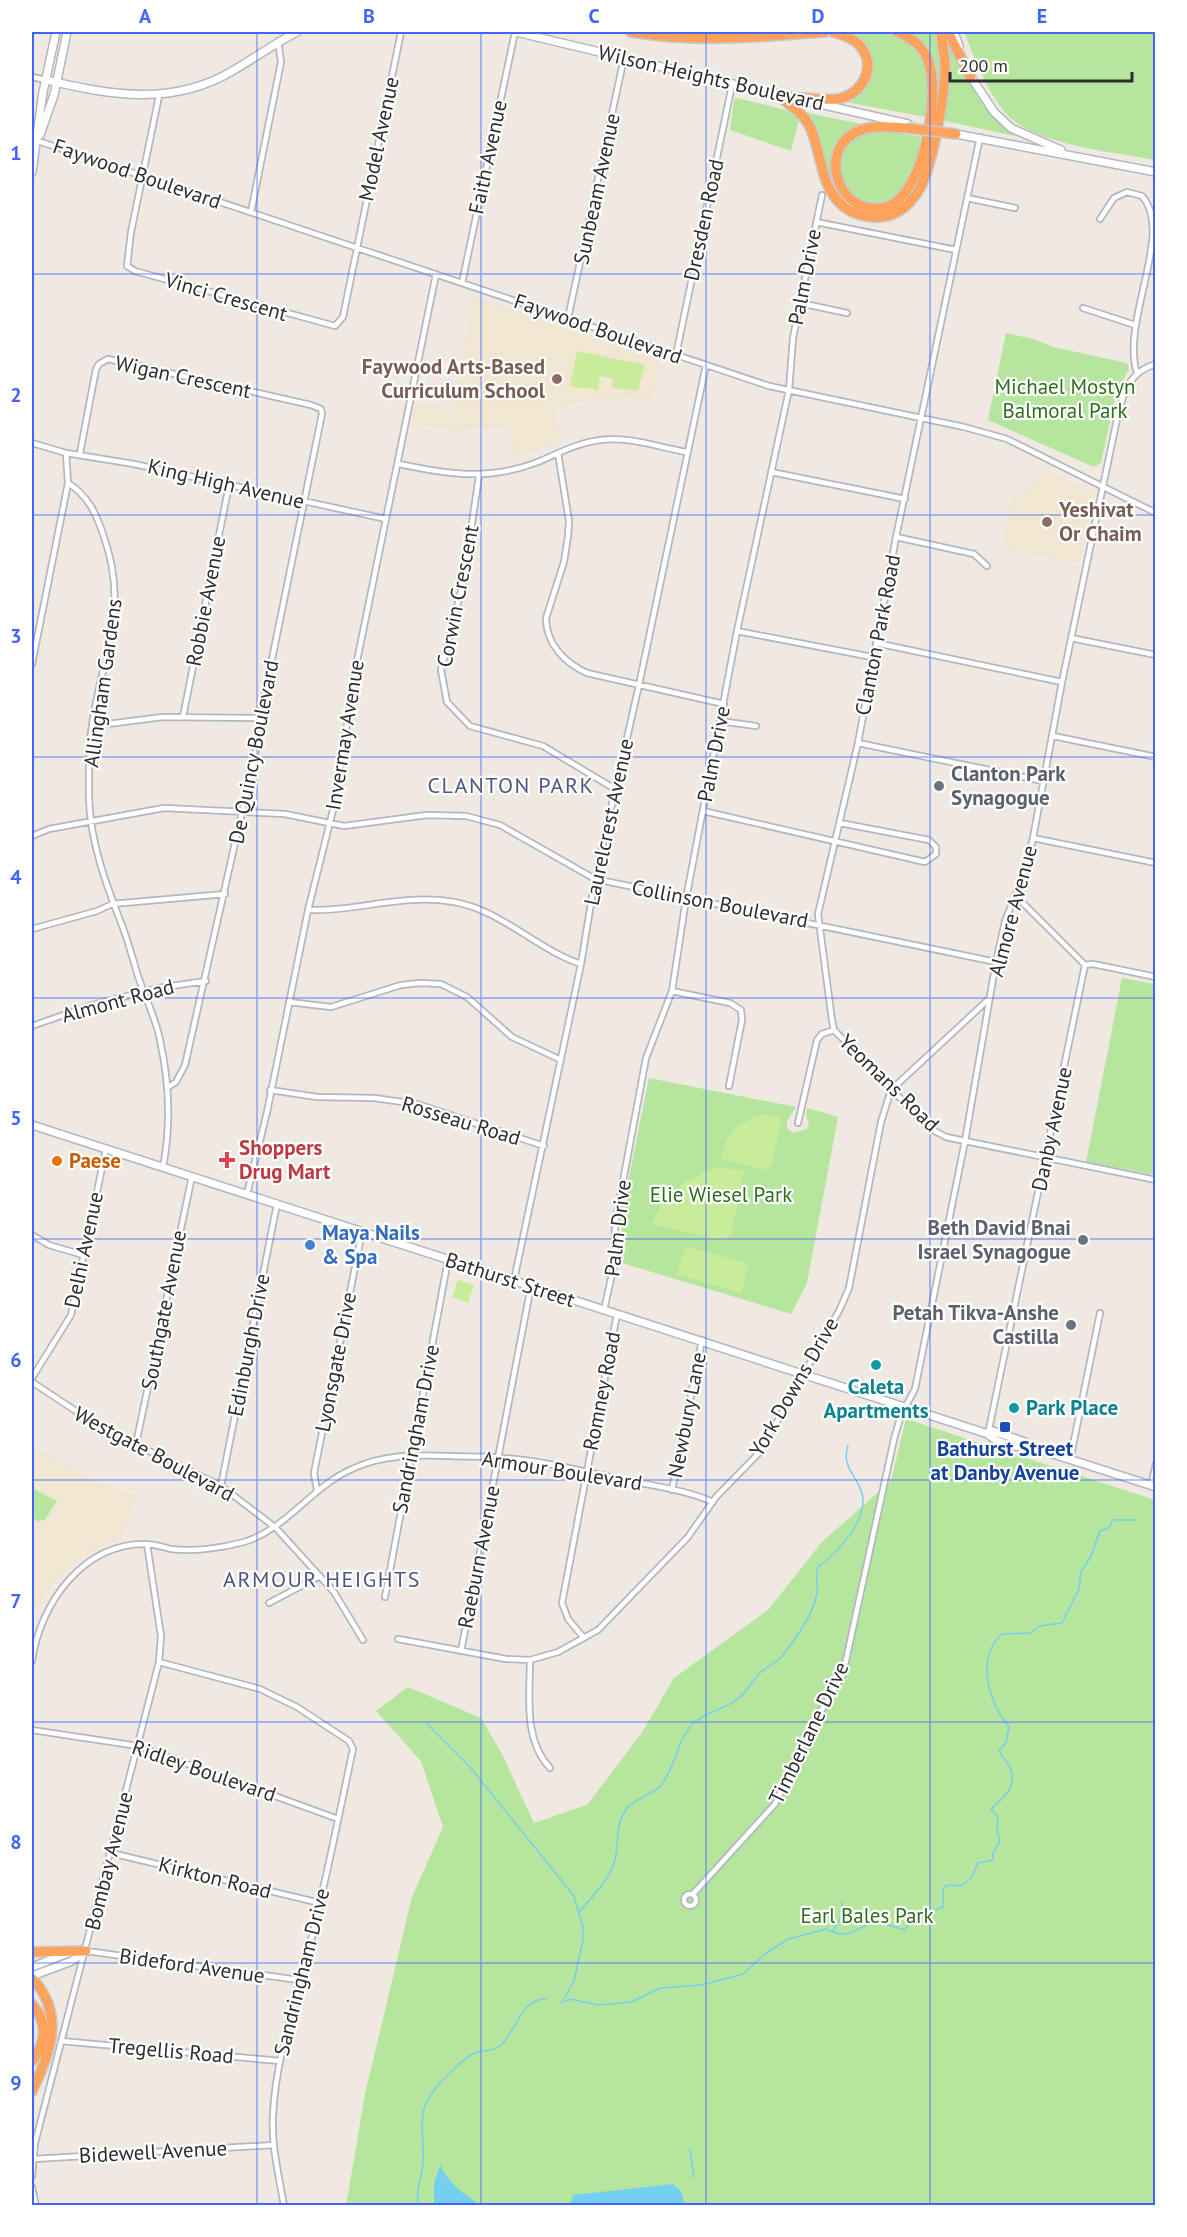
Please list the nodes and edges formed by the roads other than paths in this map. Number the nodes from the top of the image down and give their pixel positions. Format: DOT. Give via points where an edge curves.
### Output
graph roads {
  1 [pos="56,32"];
  2 [pos="67,32"];
  3 [pos="297,32"];
  4 [pos="402,32"];
  5 [pos="515,32"];
  6 [pos="631,32"];
  7 [pos="825,32"];
  8 [pos="833,32"];
  9 [pos="897,32"];
  10 [pos="941,32"];
  11 [pos="948,32"];
  12 [pos="954,32"];
  13 [pos="278,41"];
  14 [pos="624,58"];
  15 [pos="32,78"];
  16 [pos="971,78"];
  17 [pos="46,81"];
  18 [pos="57,83"];
  19 [pos="732,85"];
  20 [pos="776,94"];
  21 [pos="159,96"];
  22 [pos="787,96"];
  23 [pos="907,126"];
  24 [pos="956,134"];
  25 [pos="980,137"];
  26 [pos="38,141"];
  27 [pos="1080,157"];
  28 [pos="32,172"];
  29 [pos="1155,172"];
  30 [pos="143,175"];
  31 [pos="822,195"];
  32 [pos="967,198"];
  33 [pos="1015,208"];
  34 [pos="251,212"];
  35 [pos="1100,219"];
  36 [pos="816,222"];
  37 [pos="358,247"];
  38 [pos="956,250"];
  39 [pos="436,274"];
  40 [pos="462,283"];
  41 [pos="800,303"];
  42 [pos="1083,308"];
  43 [pos="847,313"];
  44 [pos="568,318"];
  45 [pos="1136,325"];
  46 [pos="676,356"];
  47 [pos="1155,364"];
  48 [pos="706,365"];
  49 [pos="1137,373"];
  50 [pos="789,390"];
  51 [pos="321,409"];
  52 [pos="923,418"];
  53 [pos="32,443"];
  54 [pos="686,452"];
  55 [pos="66,453"];
  56 [pos="80,453"];
  57 [pos="558,453"];
  58 [pos="399,464"];
  59 [pos="771,472"];
  60 [pos="479,476"];
  61 [pos="68,483"];
  62 [pos="229,485"];
  63 [pos="1102,485"];
  64 [pos="905,500"];
  65 [pos="305,502"];
  66 [pos="1155,513"];
  67 [pos="386,519"];
  68 [pos="896,537"];
  69 [pos="987,566"];
  70 [pos="737,631"];
  71 [pos="1071,638"];
  72 [pos="876,643"];
  73 [pos="1155,655"];
  74 [pos="872,657"];
  75 [pos="32,664"];
  76 [pos="1062,682"];
  77 [pos="639,685"];
  78 [pos="724,704"];
  79 [pos="183,717"];
  80 [pos="260,718"];
  81 [pos="720,721"];
  82 [pos="92,726"];
  83 [pos="756,726"];
  84 [pos="1053,736"];
  85 [pos="858,743"];
  86 [pos="1155,757"];
  87 [pos="1043,781"];
  88 [pos="615,789"];
  89 [pos="243,810"];
  90 [pos="703,811"];
  91 [pos="91,820"];
  92 [pos="840,823"];
  93 [pos="330,824"];
  94 [pos="32,836"];
  95 [pos="1033,838"];
  96 [pos="836,841"];
  97 [pos="1155,863"];
  98 [pos="595,879"];
  99 [pos="225,894"];
  100 [pos="1016,896"];
  101 [pos="686,899"];
  102 [pos="112,904"];
  103 [pos="308,910"];
  104 [pos="819,923"];
  105 [pos="32,929"];
  106 [pos="996,962"];
  107 [pos="580,964"];
  108 [pos="1085,965"];
  109 [pos="1155,976"];
  110 [pos="206,981"];
  111 [pos="672,991"];
  112 [pos="144,992"];
  113 [pos="990,998"];
  114 [pos="289,1002"];
  115 [pos="32,1026"];
  116 [pos="834,1030"];
  117 [pos="561,1060"];
  118 [pos="729,1086"];
  119 [pos="167,1088"];
  120 [pos="270,1090"];
  121 [pos="891,1090"];
  122 [pos="798,1123"];
  123 [pos="32,1125"];
  124 [pos="964,1141"];
  125 [pos="544,1146"];
  126 [pos="106,1149"];
  127 [pos="1047,1158"];
  128 [pos="163,1167"];
  129 [pos="192,1176"];
  130 [pos="1155,1180"];
  131 [pos="247,1194"];
  132 [pos="277,1204"];
  133 [pos="362,1232"];
  134 [pos="32,1235"];
  135 [pos="83,1255"];
  136 [pos="448,1260"];
  137 [pos="514,1280"];
  138 [pos="531,1286"];
  139 [pos="604,1310"];
  140 [pos="1100,1313"];
  141 [pos="617,1314"];
  142 [pos="702,1340"];
  143 [pos="805,1373"];
  144 [pos="32,1380"];
  145 [pos="906,1406"];
  146 [pos="988,1434"];
  147 [pos="136,1444"];
  148 [pos="412,1454"];
  149 [pos="499,1457"];
  150 [pos="1070,1460"];
  151 [pos="1155,1464"];
  152 [pos="586,1472"];
  153 [pos="221,1486"];
  154 [pos="1153,1486"];
  155 [pos="672,1490"];
  156 [pos="317,1491"];
  157 [pos="713,1502"];
  158 [pos="276,1528"];
  159 [pos="147,1544"];
  160 [pos="320,1576"];
  161 [pos="385,1597"];
  162 [pos="269,1603"];
  163 [pos="584,1638"];
  164 [pos="398,1639"];
  165 [pos="363,1640"];
  166 [pos="461,1651"];
  167 [pos="530,1660"];
  168 [pos="32,1661"];
  169 [pos="159,1662"];
  170 [pos="32,1730"];
  171 [pos="138,1746"];
  172 [pos="550,1768"];
  173 [pos="338,1819"];
  174 [pos="111,1852"];
  175 [pos="693,1894"];
  176 [pos="320,1903"];
  177 [pos="86,1951"];
  178 [pos="32,1952"];
  179 [pos="32,1967"];
  180 [pos="32,1977"];
  181 [pos="299,1980"];
  182 [pos="32,2004"];
  183 [pos="61,2041"];
  184 [pos="32,2061"];
  185 [pos="280,2061"];
  186 [pos="32,2091"];
  187 [pos="274,2145"];
  188 [pos="33,2159"];
  189 [pos="32,2176"];
  190 [pos="32,2187"];
  191 [pos="36,2205"];
  192 [pos="284,2205"];
  1 -- 17 [label="main road"];
  2 -- 18 [label="main road"];
  3 -- 13 [label="main road"];
  4 -- 37 [label="street, Model Avenue"];
  5 -- 14 [label="main road, Wilson Heights Boulevard"];
  5 -- 40 [label="street, Faith Avenue"];
  6 -- 7 [label="highway" via="713,38"];
  8 -- 22 [label="highway" via="861,46 868,67 866,79 855,93 840,99"];
  9 -- 23 [label="highway" via="908,36 929,61 933,85 920,165 908,192 898,202 882,208 856,203 839,187 835,162 842,144 861,130"];
  10 -- 20 [label="highway" via="945,65 942,100 925,179 904,208 890,216 855,214 842,205 829,188 810,126"];
  11 -- 16 [label="highway"];
  12 -- 16 [label="main road"];
  13 -- 21 [label="main road" via="232,72"];
  13 -- 34 [label="street" via="281,62"];
  14 -- 19 [label="main road, Wilson Heights Boulevard"];
  14 -- 44 [label="street, Sunbeam Avenue"];
  15 -- 17 [label="street"];
  16 -- 27 [label="main road" via="994,112 1011,128"];
  17 -- 18 [label="main road"];
  17 -- 26 [label="main road"];
  18 -- 21 [label="main road" via="131,96"];
  18 -- 26 [label="main road"];
  19 -- 20 [label="main road, Wilson Heights Boulevard"];
  19 -- 46 [label="street, Dresden Road"];
  20 -- 22 [label="main road, Wilson Heights Boulevard"];
  21 -- 30 [label="street"];
  22 -- 23 [label="main road, Wilson Heights Boulevard"];
  23 -- 24 [label="highway, bridge"];
  24 -- 25 [label="main road"];
  25 -- 27 [label="main road"];
  25 -- 32 [label="street, Clanton Park Road"];
  26 -- 28 [label="main road"];
  26 -- 30 [label="street, Faywood Boulevard"];
  27 -- 29 [label="main road"];
  30 -- 34 [label="street, Faywood Boulevard"];
  30 -- 37 [label="street, Vinci Crescent" via="126,259 127,266 135,271 335,326 343,317"];
  31 -- 36 [label="street, Palm Drive"];
  32 -- 33 [label="street"];
  32 -- 38 [label="street, Clanton Park Road"];
  34 -- 37 [label="street, Faywood Boulevard"];
  35 -- 45 [label="street" via="1114,198 1124,192 1142,196 1151,211 1153,236"];
  36 -- 38 [label="street"];
  36 -- 41 [label="street, Palm Drive"];
  37 -- 39 [label="street, Faywood Boulevard"];
  38 -- 52 [label="street, Clanton Park Road"];
  39 -- 40 [label="street, Faywood Boulevard"];
  39 -- 58 [label="street, Invermay Avenue"];
  40 -- 44 [label="street, Faywood Boulevard"];
  41 -- 43 [label="street"];
  41 -- 50 [label="street, Palm Drive"];
  42 -- 45 [label="street"];
  44 -- 46 [label="street, Faywood Boulevard"];
  45 -- 49 [label="street" via="1132,345"];
  46 -- 48 [label="street, Faywood Boulevard"];
  47 -- 49 [label="street"];
  48 -- 50 [label="street, Faywood Boulevard"];
  48 -- 54 [label="street, Laurelcrest Avenue"];
  49 -- 63 [label="street, Almore Avenue" via="1123,395"];
  50 -- 52 [label="street, Faywood Boulevard"];
  50 -- 59 [label="street, Palm Drive"];
  51 -- 56 [label="street, Wigan Crescent" via="108,359 96,369"];
  51 -- 65 [label="street, De Quincy Boulevard" via="322,421"];
  52 -- 63 [label="street, Faywood Boulevard" via="1007,439"];
  52 -- 64 [label="street, Clanton Park Road"];
  53 -- 55 [label="street"];
  54 -- 57 [label="street" via="612,439 583,443"];
  54 -- 77 [label="street, Laurelcrest Avenue"];
  55 -- 56 [label="street, King High Avenue"];
  55 -- 61 [label="street"];
  56 -- 62 [label="street, King High Avenue"];
  57 -- 60 [label="street" via="520,468"];
  57 -- 77 [label="street" via="568,536 546,628 561,656 576,668"];
  58 -- 60 [label="street" via="450,475"];
  58 -- 67 [label="street, Invermay Avenue"];
  59 -- 64 [label="street"];
  59 -- 70 [label="street, Palm Drive"];
  60 -- 88 [label="street, Corwin Crescent" via="463,583 441,670 447,702 471,726 543,746"];
  61 -- 75 [label="street"];
  61 -- 82 [label="street, Allingham Gardens" via="95,510 111,556 116,589 115,623"];
  62 -- 65 [label="street, King High Avenue"];
  62 -- 79 [label="street, Robbie Avenue"];
  63 -- 66 [label="street, Faywood Boulevard"];
  63 -- 71 [label="street, Almore Avenue"];
  64 -- 68 [label="street, Clanton Park Road"];
  65 -- 67 [label="street, King High Avenue"];
  65 -- 80 [label="street, De Quincy Boulevard"];
  67 -- 93 [label="street, Invermay Avenue"];
  68 -- 69 [label="street" via="974,554"];
  68 -- 72 [label="street, Clanton Park Road"];
  70 -- 74 [label="street"];
  70 -- 78 [label="street, Palm Drive"];
  71 -- 73 [label="street"];
  71 -- 76 [label="street, Almore Avenue"];
  72 -- 74 [label="street, Clanton Park Road"];
  72 -- 76 [label="street"];
  74 -- 85 [label="street, Clanton Park Road"];
  76 -- 84 [label="street, Almore Avenue"];
  77 -- 78 [label="street"];
  77 -- 88 [label="street, Laurelcrest Avenue"];
  78 -- 81 [label="street, Palm Drive"];
  79 -- 80 [label="street"];
  79 -- 82 [label="street"];
  80 -- 89 [label="street, De Quincy Boulevard"];
  81 -- 83 [label="street"];
  81 -- 90 [label="street, Palm Drive"];
  82 -- 91 [label="street, Allingham Gardens"];
  84 -- 86 [label="street"];
  84 -- 87 [label="street, Almore Avenue"];
  85 -- 87 [label="street"];
  85 -- 92 [label="street, Clanton Park Road"];
  87 -- 95 [label="street, Almore Avenue"];
  88 -- 98 [label="street, Laurelcrest Avenue"];
  89 -- 91 [label="street, Collinson Boulevard" via="164,808"];
  89 -- 93 [label="street, Collinson Boulevard"];
  89 -- 99 [label="street, De Quincy Boulevard"];
  90 -- 96 [label="street"];
  90 -- 101 [label="street, Palm Drive"];
  91 -- 94 [label="street, Collinson Boulevard"];
  91 -- 102 [label="street, Allingham Gardens"];
  92 -- 96 [label="street, Clanton Park Road"];
  92 -- 96 [label="street" via="929,840 936,847 936,854 925,862"];
  93 -- 98 [label="street, Collinson Boulevard" via="344,826 427,815 466,816 501,825"];
  93 -- 103 [label="street, Invermay Avenue"];
  95 -- 97 [label="street"];
  95 -- 100 [label="street, Almore Avenue"];
  96 -- 104 [label="street, Clanton Park Road"];
  98 -- 101 [label="street, Collinson Boulevard"];
  98 -- 107 [label="street, Laurelcrest Avenue"];
  99 -- 102 [label="street"];
  99 -- 110 [label="street, De Quincy Boulevard"];
  100 -- 106 [label="street, Almore Avenue" via="1005,921"];
  100 -- 108 [label="street"];
  101 -- 104 [label="street, Collinson Boulevard"];
  101 -- 111 [label="street, Palm Drive"];
  102 -- 105 [label="street"];
  102 -- 112 [label="street, Allingham Gardens"];
  103 -- 107 [label="street" via="396,900 453,902 490,915"];
  103 -- 114 [label="street, Invermay Avenue"];
  104 -- 106 [label="street, Collinson Boulevard"];
  104 -- 116 [label="street, Clanton Park Road"];
  106 -- 113 [label="street, Almore Avenue"];
  107 -- 117 [label="street, Laurelcrest Avenue"];
  108 -- 109 [label="street"];
  108 -- 127 [label="street, Danby Avenue"];
  110 -- 112 [label="street, Almont Road"];
  110 -- 119 [label="street, De Quincy Boulevard" via="185,1065 176,1082"];
  111 -- 118 [label="street" via="730,1003 741,1010"];
  111 -- 139 [label="street, Palm Drive" via="646,1058 615,1224 614,1265"];
  112 -- 115 [label="street, Almont Road"];
  112 -- 119 [label="street, Allingham Gardens" via="160,1039"];
  113 -- 121 [label="street, York Downs Drive"];
  113 -- 124 [label="street, Almore Avenue"];
  114 -- 117 [label="street" via="331,1007 401,985 441,984 467,997 512,1037"];
  114 -- 120 [label="street, Invermay Avenue"];
  116 -- 121 [label="street, Yeomans Road"];
  116 -- 122 [label="street" via="817,1040"];
  117 -- 125 [label="street, Laurelcrest Avenue"];
  119 -- 128 [label="street, Allingham Gardens"];
  120 -- 125 [label="street, Rosseau Road" via="417,1104"];
  120 -- 131 [label="street, Invermay Avenue"];
  121 -- 124 [label="street, Yeomans Road" via="929,1128"];
  121 -- 143 [label="street, York Downs Drive" via="881,1122 849,1288"];
  123 -- 126 [label="main road, Bathurst Street"];
  124 -- 127 [label="street, Yeomans Road"];
  124 -- 145 [label="street, Almore Avenue" via="915,1389"];
  125 -- 137 [label="street, Laurelcrest Avenue"];
  126 -- 128 [label="main road, Bathurst Street"];
  126 -- 135 [label="street, Delhi Avenue"];
  127 -- 130 [label="street, Yeomans Road"];
  127 -- 146 [label="street, Danby Avenue"];
  128 -- 129 [label="main road, Bathurst Street"];
  129 -- 131 [label="main road, Bathurst Street"];
  129 -- 147 [label="street, Southgate Avenue"];
  131 -- 132 [label="main road, Bathurst Street"];
  132 -- 133 [label="main road, Bathurst Street"];
  132 -- 153 [label="street, Edinburgh Drive"];
  133 -- 136 [label="main road, Bathurst Street"];
  133 -- 156 [label="street, Lyonsgate Drive" via="314,1473"];
  134 -- 135 [label="street" via="49,1245"];
  135 -- 144 [label="street, Delhi Avenue" via="71,1315"];
  136 -- 137 [label="main road, Bathurst Street"];
  136 -- 148 [label="street, Sandringham Drive"];
  137 -- 138 [label="main road, Bathurst Street"];
  138 -- 139 [label="main road, Bathurst Street"];
  138 -- 149 [label="street, Raeburn Avenue"];
  139 -- 141 [label="main road, Bathurst Street"];
  140 -- 150 [label="street"];
  141 -- 142 [label="main road, Bathurst Street"];
  141 -- 152 [label="street, Romney Road"];
  142 -- 143 [label="main road, Bathurst Street"];
  142 -- 155 [label="street, Newbury Lane"];
  143 -- 145 [label="main road, Bathurst Street"];
  143 -- 157 [label="street, York Downs Drive" via="760,1452"];
  144 -- 147 [label="street, Westgate Boulevard" via="75,1412"];
  145 -- 146 [label="main road, Bathurst Street"];
  145 -- 175 [label="street, Timberlane Drive" via="894,1439 843,1674 775,1804"];
  146 -- 150 [label="main road, Bathurst Street" via="993,1431 1006,1435"];
  147 -- 153 [label="street, Westgate Boulevard"];
  148 -- 149 [label="street, Armour Boulevard"];
  148 -- 156 [label="street, Armour Boulevard" via="353,1468"];
  148 -- 161 [label="street, Sandringham Drive"];
  149 -- 152 [label="street, Armour Boulevard"];
  149 -- 166 [label="street, Raeburn Avenue"];
  150 -- 154 [label="main road, Bathurst Street"];
  151 -- 154 [label="street"];
  152 -- 155 [label="street, Armour Boulevard"];
  152 -- 163 [label="street, Romney Road" via="562,1603 568,1619"];
  153 -- 158 [label="street, Westgate Boulevard"];
  155 -- 157 [label="street, Armour Boulevard"];
  156 -- 158 [label="street, Armour Boulevard"];
  157 -- 163 [label="street, York Downs Drive" via="671,1554 598,1630"];
  158 -- 159 [label="street, Armour Boulevard" via="244,1542 206,1548 173,1549"];
  158 -- 160 [label="street, Westgate Boulevard"];
  159 -- 168 [label="street, Armour Boulevard" via="108,1551 74,1574 46,1612"];
  159 -- 169 [label="street, Bombay Avenue" via="161,1636"];
  160 -- 162 [label="street"];
  160 -- 165 [label="street, Westgate Boulevard"];
  163 -- 167 [label="street, York Downs Drive" via="558,1652"];
  164 -- 166 [label="street, York Downs Drive"];
  166 -- 167 [label="street, York Downs Drive"];
  167 -- 172 [label="street" via="531,1729 541,1758"];
  169 -- 171 [label="street, Bombay Avenue"];
  169 -- 173 [label="street, Sandringham Drive" via="260,1689 349,1740 353,1749"];
  170 -- 171 [label="street, Ridley Boulevard"];
  171 -- 173 [label="street, Ridley Boulevard"];
  171 -- 174 [label="street, Bombay Avenue"];
  173 -- 176 [label="street, Sandringham Drive"];
  174 -- 176 [label="street, Kirkton Road"];
  174 -- 177 [label="street, Bombay Avenue"];
  176 -- 181 [label="street, Sandringham Drive"];
  177 -- 178 [label="highway"];
  177 -- 179 [label="main road" via="68,1953"];
  177 -- 180 [label="main road"];
  177 -- 181 [label="street, Bideford Avenue"];
  177 -- 183 [label="street, Bombay Avenue"];
  180 -- 186 [label="highway" via="47,2000 53,2029 48,2058"];
  181 -- 185 [label="street, Sandringham Drive"];
  182 -- 184 [label="highway" via="41,2016 44,2035"];
  183 -- 185 [label="street, Tregellis Road"];
  183 -- 188 [label="street, Bombay Avenue"];
  185 -- 187 [label="street, Sandringham Drive" via="273,2115"];
  187 -- 188 [label="street, Bidewell Avenue"];
  187 -- 192 [label="street, Sandringham Drive"];
  188 -- 189 [label="street, Bombay Avenue"];
  190 -- 191 [label="street"];
}
